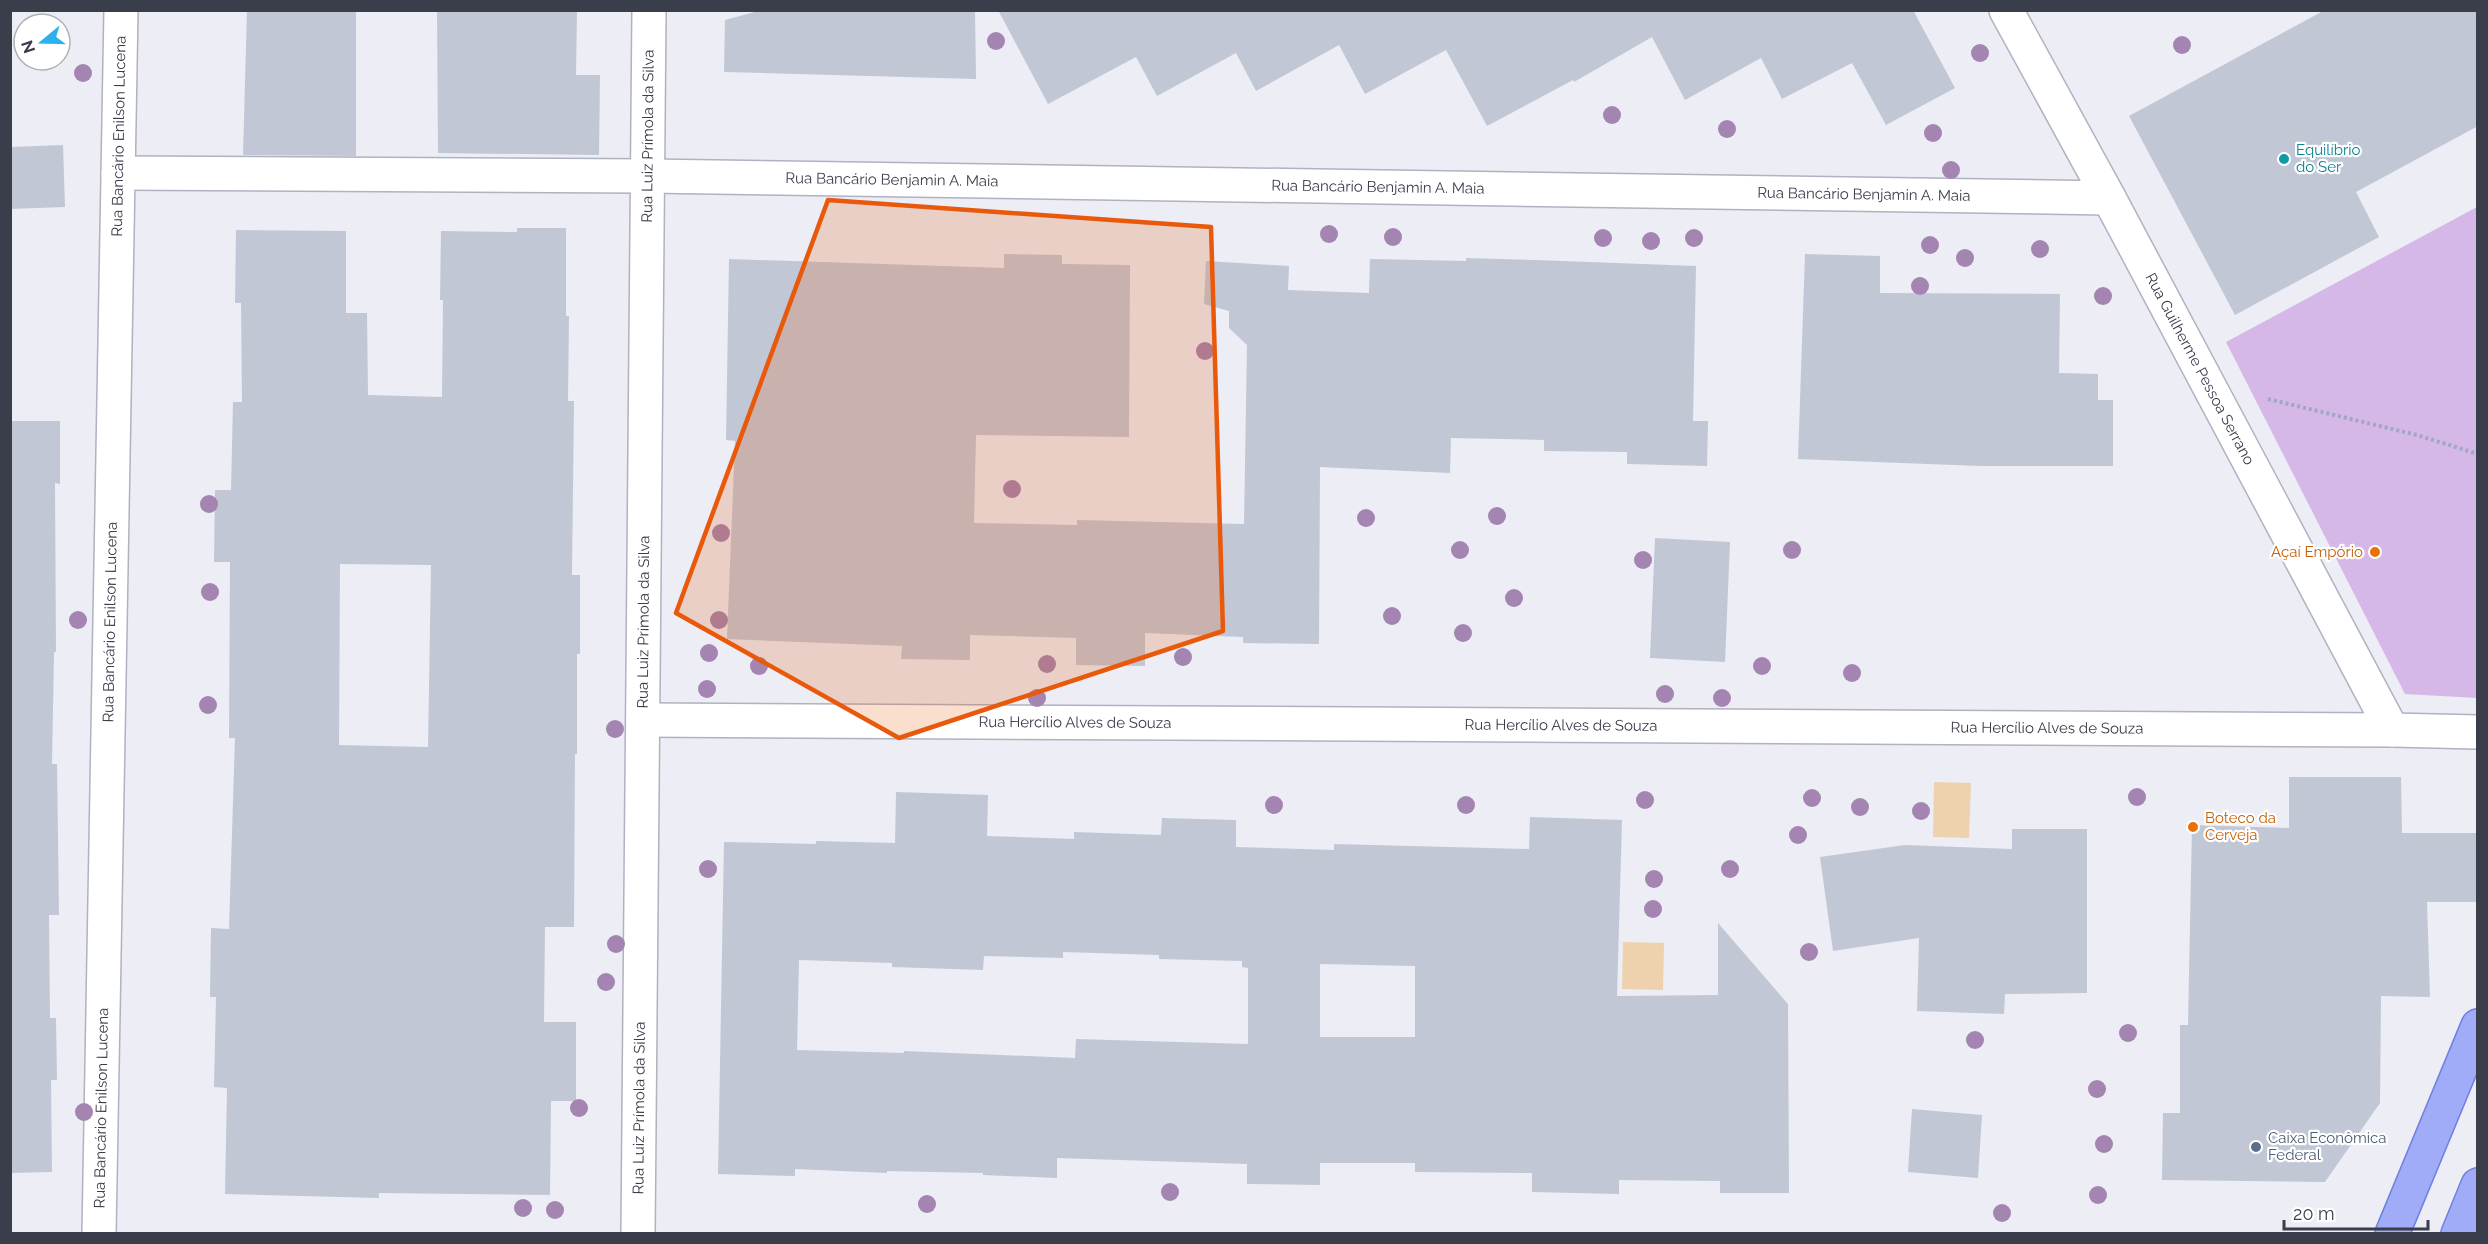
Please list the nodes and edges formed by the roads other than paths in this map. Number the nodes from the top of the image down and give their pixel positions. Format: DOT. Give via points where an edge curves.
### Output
graph roads {
  1 [pos="121,10"];
  2 [pos="649,10"];
  3 [pos="2006,10"];
  4 [pos="118,173"];
  5 [pos="648,176"];
  6 [pos="2109,198"];
  7 [pos="643,720"];
  8 [pos="2392,730"];
  9 [pos="2478,732"];
  10 [pos="2478,1026"];
  11 [pos="2478,1185"];
  12 [pos="99,1233"];
  13 [pos="638,1233"];
  14 [pos="2392,1233"];
  15 [pos="2458,1233"];
  1 -- 4 [label="street, Rua Bancário Enilson Lucena"];
  2 -- 5 [label="street, Rua Luiz Prímola da Silva"];
  3 -- 6 [label="street, Rua Guilherme Pessoa Serrano"];
  4 -- 5 [label="street, Rua Bancário Benjamin A. Maia"];
  4 -- 12 [label="street, Rua Bancário Enilson Lucena"];
  5 -- 6 [label="street, Rua Bancário Benjamin A. Maia"];
  5 -- 7 [label="street, Rua Luiz Prímola da Silva"];
  6 -- 8 [label="street, Rua Guilherme Pessoa Serrano"];
  7 -- 8 [label="street, Rua Hercílio Alves de Souza"];
  7 -- 13 [label="street, Rua Luiz Prímola da Silva"];
  8 -- 9 [label="street, Rua Hercílio Alves de Souza"];
  10 -- 14 [label="main road"];
  11 -- 15 [label="main road"];
}
